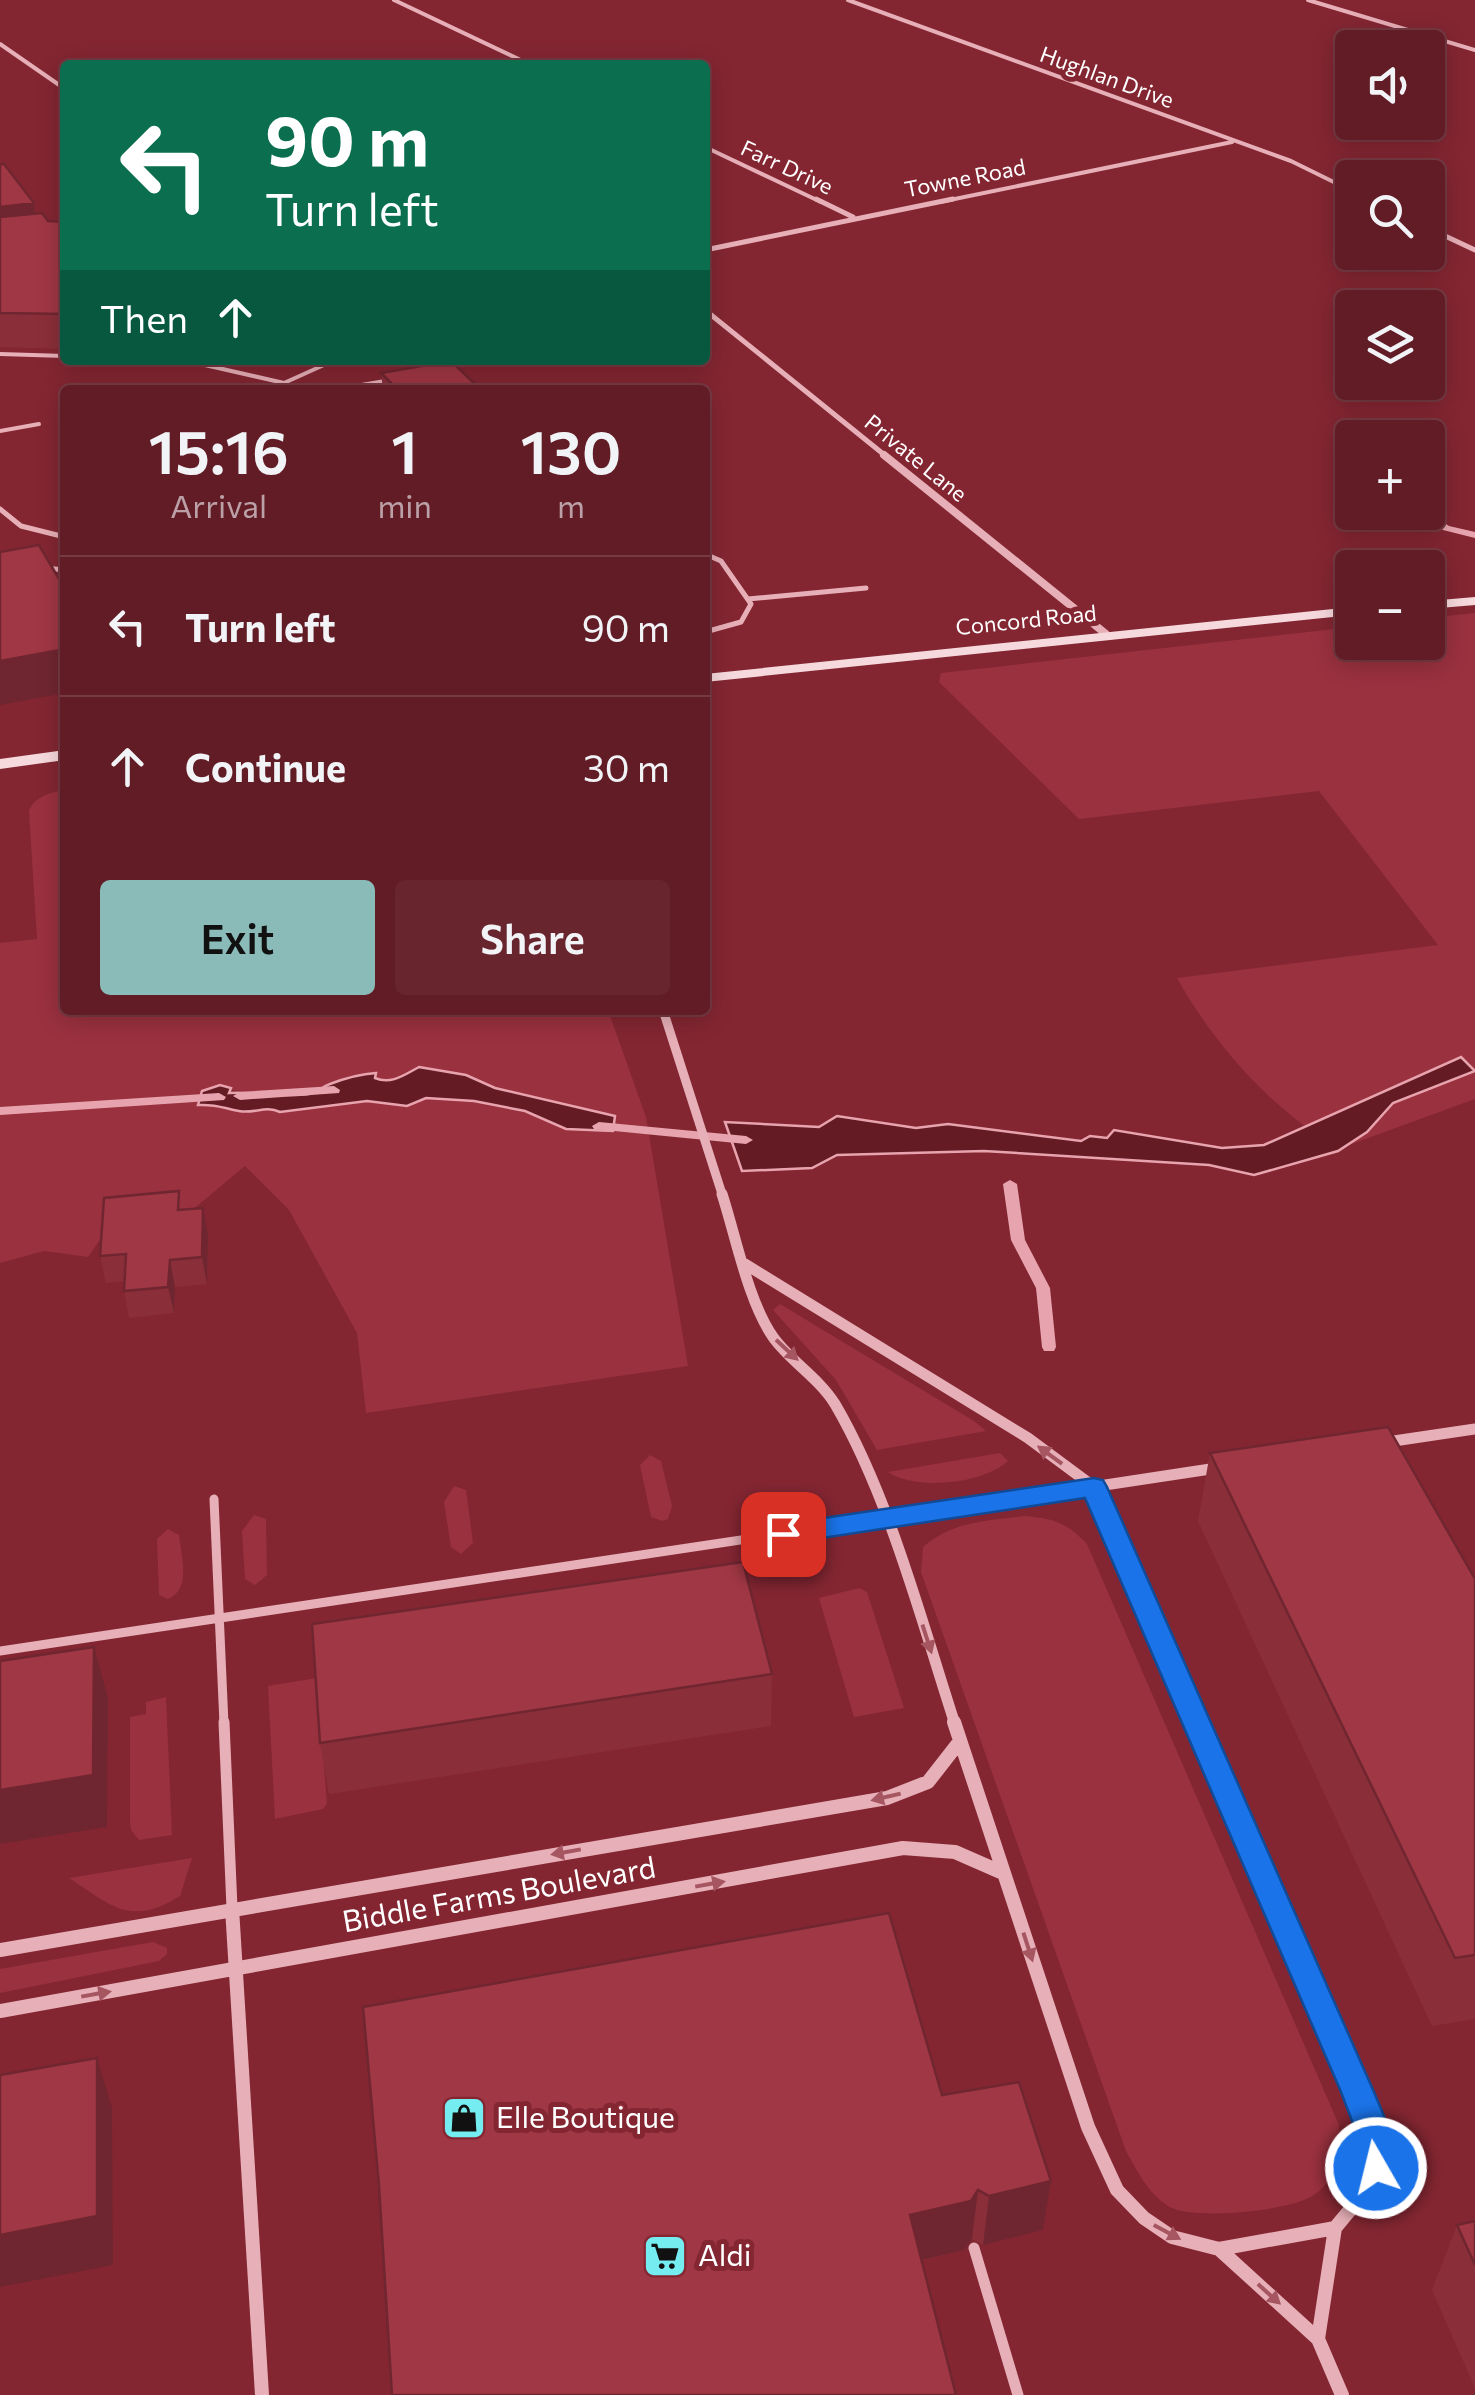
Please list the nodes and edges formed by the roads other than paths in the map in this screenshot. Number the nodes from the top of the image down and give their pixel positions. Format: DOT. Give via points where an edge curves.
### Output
graph roads {
  1 [pos="394,0"];
  2 [pos="848,0"];
  3 [pos="1308,0"];
  4 [pos="2,47"];
  5 [pos="1475,50"];
  6 [pos="520,60"];
  7 [pos="60,85"];
  8 [pos="1232,142"];
  9 [pos="710,149"];
  10 [pos="1335,183"];
  11 [pos="855,218"];
  12 [pos="1445,236"];
  13 [pos="710,249"];
  14 [pos="1475,250"];
  15 [pos="710,314"];
  16 [pos="0,354"];
  17 [pos="60,356"];
  18 [pos="206,365"];
  19 [pos="324,365"];
  20 [pos="437,365"];
  21 [pos="436,372"];
  22 [pos="402,378"];
  23 [pos="284,383"];
  24 [pos="288,385"];
  25 [pos="361,385"];
  26 [pos="39,424"];
  27 [pos="0,431"];
  28 [pos="0,509"];
  29 [pos="60,536"];
  30 [pos="710,556"];
  31 [pos="44,568"];
  32 [pos="60,570"];
  33 [pos="866,588"];
  34 [pos="748,599"];
  35 [pos="1475,600"];
  36 [pos="1445,603"];
  37 [pos="1335,613"];
  38 [pos="710,631"];
  39 [pos="1106,634"];
  40 [pos="710,677"];
  41 [pos="60,757"];
  42 [pos="0,764"];
  43 [pos="666,1015"];
  44 [pos="744,1264"];
  45 [pos="1475,1429"];
  46 [pos="1381,1443"];
  47 [pos="1232,1466"];
  48 [pos="1094,1487"];
  49 [pos="214,1499"];
  50 [pos="887,1518"];
  51 [pos="222,1620"];
  52 [pos="0,1651"];
  53 [pos="960,1741"];
  54 [pos="1004,1873"];
  55 [pos="232,1908"];
  56 [pos="0,1950"];
  57 [pos="236,1971"];
  58 [pos="0,2010"];
  59 [pos="1335,2228"];
  60 [pos="974,2248"];
  61 [pos="1219,2249"];
  62 [pos="1318,2339"];
  63 [pos="262,2395"];
  64 [pos="1018,2395"];
  65 [pos="1342,2395"];
  1 -- 6 [label="street"];
  2 -- 8 [label="street, Hughlan Drive"];
  3 -- 5 [label="street"];
  4 -- 7 [label="street"];
  8 -- 10 [label="street, Hughlan Drive"];
  8 -- 11 [label="street, Towne Road"];
  9 -- 11 [label="street, Farr Drive"];
  11 -- 13 [label="street, Towne Road"];
  12 -- 14 [label="street"];
  15 -- 39 [label="street, Private Lane"];
  16 -- 17 [label="lane"];
  18 -- 23 [label="lane"];
  19 -- 23 [label="lane"];
  20 -- 21 [label="lane" via="444,368"];
  22 -- 25 [label="lane"];
  23 -- 24 [label="lane"];
  26 -- 27 [label="lane"];
  28 -- 29 [label="lane" via="35,532"];
  30 -- 34 [label="lane" via="721,560"];
  31 -- 32 [label="lane"];
  33 -- 34 [label="lane"];
  34 -- 38 [label="lane" via="740,622"];
  35 -- 36 [label="street"];
  37 -- 39 [label="street, Concord Road"];
  39 -- 40 [label="street, Concord Road"];
  41 -- 42 [label="street"];
  43 -- 44 [label="street"];
  48 -- 44 [label="street, one-way" via="1028,1438"];
  44 -- 50 [label="street, one-way" via="762,1317 834,1403"];
  45 -- 46 [label="street"];
  47 -- 48 [label="street"];
  48 -- 50 [label="street"];
  48 -- 59 [label="street" via="1377,2142 1369,2187"];
  49 -- 51 [label="lane"];
  50 -- 51 [label="lane"];
  50 -- 53 [label="street, one-way"];
  51 -- 52 [label="lane"];
  51 -- 55 [label="lane"];
  53 -- 54 [label="street"];
  53 -- 55 [label="street, Biddle Farms Boulevard, one-way" via="928,1782 888,1798"];
  57 -- 54 [label="street, Biddle Farms Boulevard, one-way" via="903,1848 959,1851"];
  54 -- 61 [label="street, one-way" via="1088,2127 1117,2190 1172,2238"];
  55 -- 56 [label="street, Biddle Farms Boulevard"];
  55 -- 57 [label="street"];
  58 -- 57 [label="street, Biddle Farms Boulevard, one-way"];
  57 -- 63 [label="street"];
  59 -- 61 [label="street"];
  59 -- 62 [label="street"];
  60 -- 64 [label="lane"];
  61 -- 62 [label="street, one-way"];
  62 -- 65 [label="street"];
}
